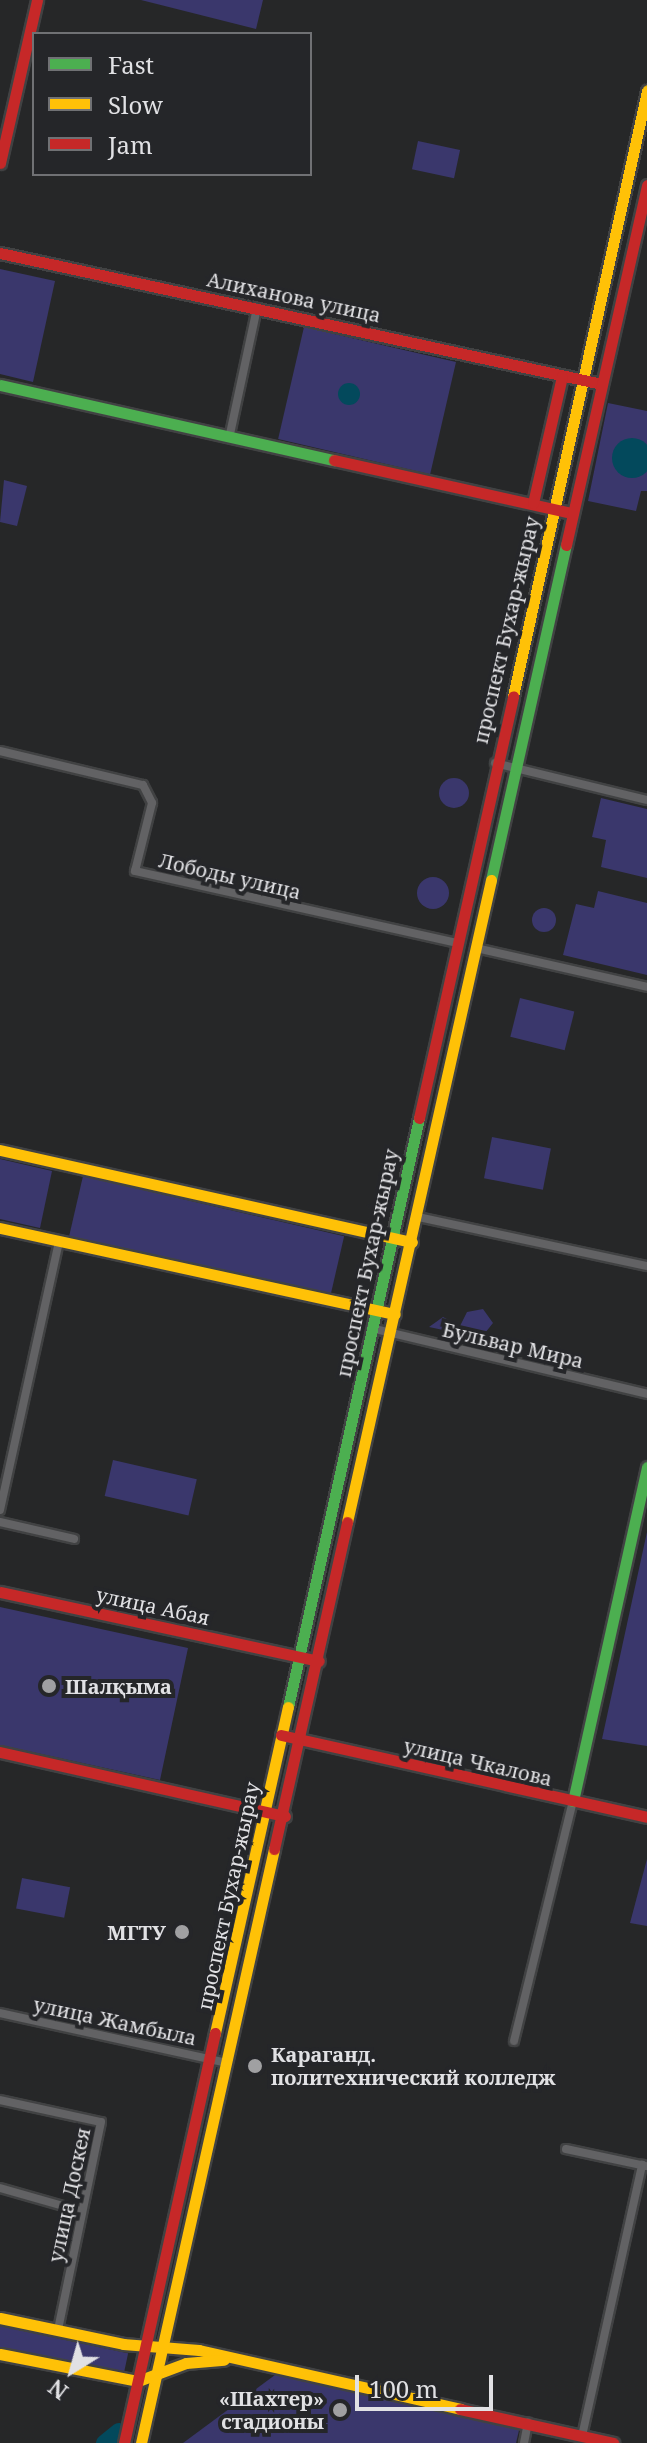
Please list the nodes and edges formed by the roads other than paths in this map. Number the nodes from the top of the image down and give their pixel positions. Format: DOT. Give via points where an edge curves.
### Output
graph roads {
  1 [pos="37,0"];
  2 [pos="647,91"];
  3 [pos="0,163"];
  4 [pos="647,185"];
  5 [pos="0,253"];
  6 [pos="257,308"];
  7 [pos="562,376"];
  8 [pos="580,380"];
  9 [pos="602,384"];
  10 [pos="0,385"];
  11 [pos="230,434"];
  12 [pos="533,503"];
  13 [pos="552,508"];
  14 [pos="572,513"];
  15 [pos="0,751"];
  16 [pos="494,763"];
  17 [pos="514,768"];
  18 [pos="647,800"];
  19 [pos="456,943"];
  20 [pos="476,948"];
  21 [pos="647,987"];
  22 [pos="0,1150"];
  23 [pos="418,1217"];
  24 [pos="0,1228"];
  25 [pos="391,1237"];
  26 [pos="59,1241"];
  27 [pos="412,1242"];
  28 [pos="647,1266"];
  29 [pos="375,1309"];
  30 [pos="395,1314"];
  31 [pos="371,1328"];
  32 [pos="390,1333"];
  33 [pos="647,1394"];
  34 [pos="647,1467"];
  35 [pos="0,1510"];
  36 [pos="0,1522"];
  37 [pos="74,1539"];
  38 [pos="0,1592"];
  39 [pos="298,1656"];
  40 [pos="319,1661"];
  41 [pos="281,1735"];
  42 [pos="302,1740"];
  43 [pos="0,1752"];
  44 [pos="573,1801"];
  45 [pos="264,1811"];
  46 [pos="285,1816"];
  47 [pos="647,1817"];
  48 [pos="0,2013"];
  49 [pos="514,2041"];
  50 [pos="218,2060"];
  51 [pos="0,2100"];
  52 [pos="566,2149"];
  53 [pos="645,2165"];
  54 [pos="0,2188"];
  55 [pos="81,2211"];
  56 [pos="0,2318"];
  57 [pos="58,2330"];
  58 [pos="147,2342"];
  59 [pos="163,2343"];
  60 [pos="0,2354"];
  61 [pos="236,2359"];
  62 [pos="155,2379"];
  63 [pos="138,2381"];
  64 [pos="528,2422"];
  65 [pos="582,2436"];
  66 [pos="124,2443"];
  67 [pos="141,2443"];
  68 [pos="524,2443"];
  69 [pos="613,2443"];
  1 -- 3 [label="main road"];
  2 -- 8 [label="main road, проспект Бухар-жырау"];
  4 -- 9 [label="main road, проспект Бухар-жырау"];
  5 -- 6 [label="main road, Алиханова улица"];
  6 -- 7 [label="main road, Алиханова улица"];
  6 -- 11 [label="street"];
  7 -- 8 [label="main road, Алиханова улица"];
  7 -- 12 [label="main road"];
  8 -- 9 [label="main road, Алиханова улица"];
  8 -- 13 [label="main road, проспект Бухар-жырау"];
  9 -- 14 [label="main road, проспект Бухар-жырау"];
  10 -- 11 [label="main road"];
  11 -- 12 [label="main road"];
  12 -- 13 [label="main road"];
  13 -- 14 [label="main road"];
  13 -- 16 [label="main road, проспект Бухар-жырау"];
  14 -- 17 [label="main road, проспект Бухар-жырау"];
  15 -- 19 [label="street, Лободы улица" via="143,785 152,803 135,871"];
  16 -- 17 [label="street"];
  16 -- 19 [label="main road, проспект Бухар-жырау"];
  17 -- 18 [label="street"];
  17 -- 20 [label="main road, проспект Бухар-жырау"];
  19 -- 25 [label="main road, проспект Бухар-жырау"];
  20 -- 21 [label="street"];
  20 -- 23 [label="main road, проспект Бухар-жырау"];
  22 -- 25 [label="main road"];
  23 -- 27 [label="main road, проспект Бухар-жырау"];
  23 -- 28 [label="street"];
  24 -- 26 [label="main road"];
  25 -- 27 [label="main road"];
  25 -- 29 [label="main road, проспект Бухар-жырау"];
  26 -- 29 [label="main road"];
  26 -- 35 [label="street"];
  27 -- 30 [label="main road, проспект Бухар-жырау"];
  29 -- 30 [label="main road"];
  29 -- 31 [label="main road, проспект Бухар-жырау"];
  30 -- 32 [label="main road, проспект Бухар-жырау"];
  31 -- 32 [label="street, Бульвар Мира"];
  31 -- 39 [label="main road, проспект Бухар-жырау"];
  32 -- 33 [label="street, Бульвар Мира"];
  32 -- 40 [label="main road, проспект Бухар-жырау"];
  34 -- 44 [label="main road"];
  36 -- 37 [label="street"];
  38 -- 39 [label="main road, улица Абая"];
  39 -- 40 [label="main road, улица Абая"];
  39 -- 41 [label="main road, проспект Бухар-жырау"];
  40 -- 42 [label="main road, проспект Бухар-жырау"];
  41 -- 42 [label="main road, улица Чкалова"];
  41 -- 45 [label="main road, проспект Бухар-жырау"];
  42 -- 44 [label="main road, улица Чкалова"];
  42 -- 46 [label="main road, проспект Бухар-жырау"];
  43 -- 45 [label="main road"];
  44 -- 47 [label="main road, улица Чкалова"];
  44 -- 49 [label="street"];
  45 -- 46 [label="main road"];
  45 -- 50 [label="main road, проспект Бухар-жырау"];
  46 -- 50 [label="main road, проспект Бухар-жырау"];
  48 -- 50 [label="street, улица Жамбыла"];
  50 -- 58 [label="main road, проспект Бухар-жырау"];
  50 -- 59 [label="main road, проспект Бухар-жырау"];
  51 -- 55 [label="street, улица Доскея" via="101,2122"];
  52 -- 53 [label="street"];
  53 -- 65 [label="street"];
  54 -- 55 [label="street"];
  55 -- 57 [label="street, улица Доскея"];
  56 -- 57 [label="main road"];
  57 -- 58 [label="main road"];
  58 -- 59 [label="main road"];
  58 -- 63 [label="main road, проспект Бухар-жырау"];
  59 -- 61 [label="main road"];
  59 -- 62 [label="main road, проспект Бухар-жырау"];
  60 -- 63 [label="main road"];
  61 -- 62 [label="main road" via="186,2363"];
  61 -- 64 [label="main road"];
  62 -- 63 [label="main road"];
  62 -- 67 [label="main road, проспект Бухар-жырау"];
  63 -- 66 [label="main road, проспект Бухар-жырау"];
  64 -- 65 [label="main road"];
  64 -- 68 [label="street"];
  65 -- 69 [label="main road"];
}
